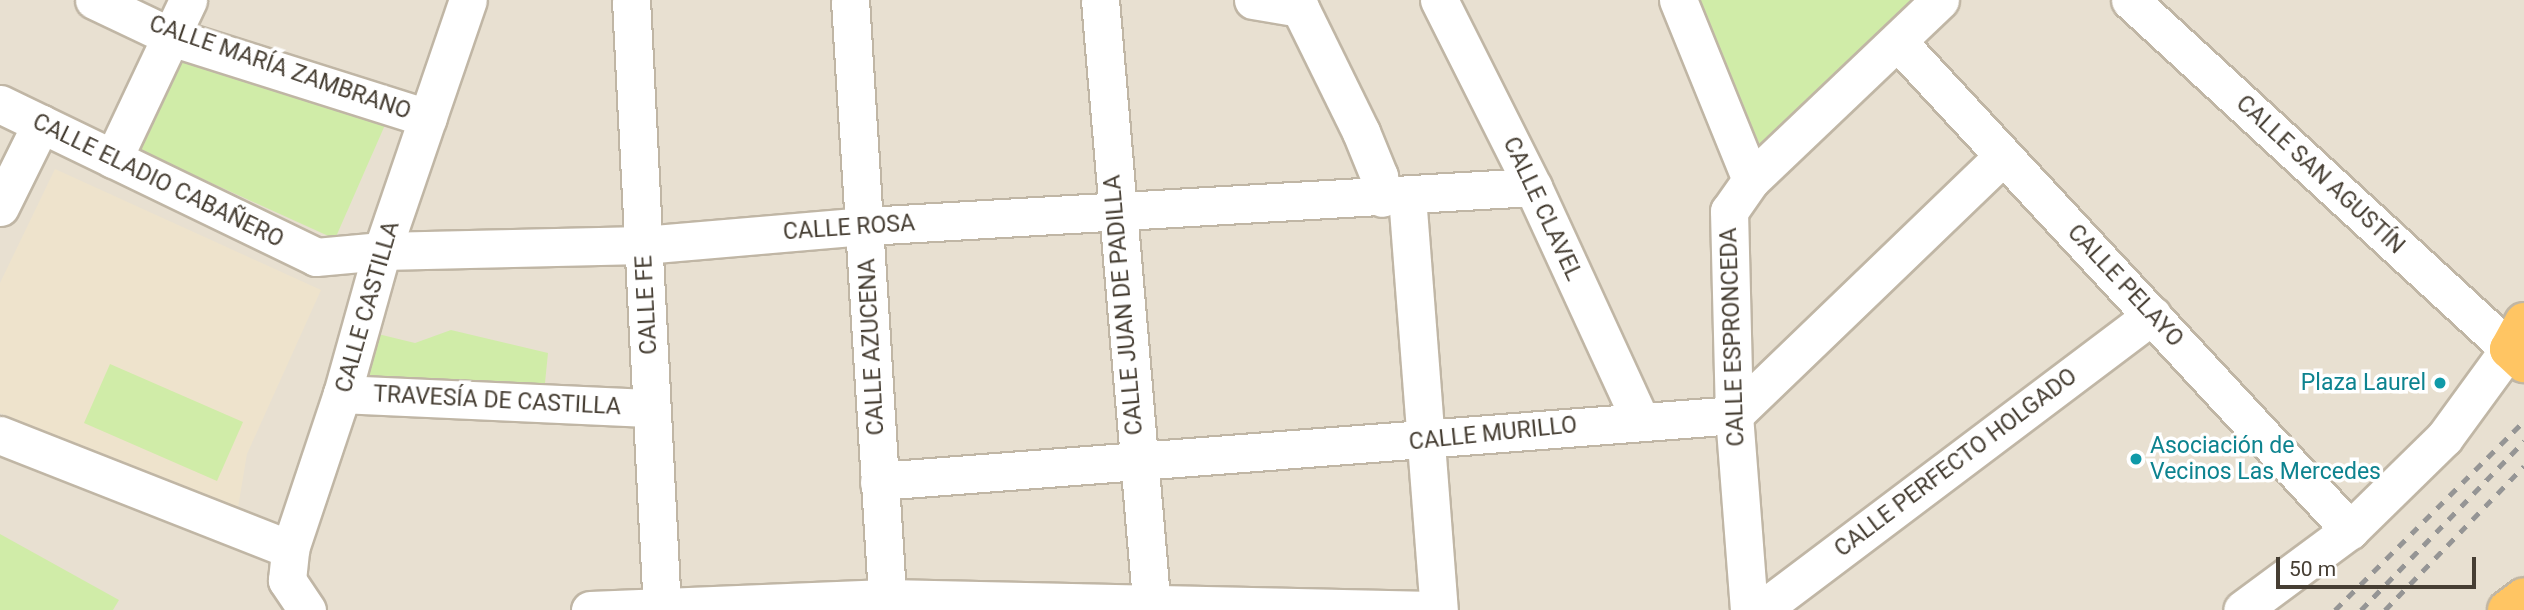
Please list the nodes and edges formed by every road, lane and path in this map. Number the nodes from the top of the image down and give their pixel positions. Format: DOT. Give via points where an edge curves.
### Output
graph roads {
  1 [pos="94,0"];
  2 [pos="188,0"];
  3 [pos="468,0"];
  4 [pos="631,0"];
  5 [pos="850,0"];
  6 [pos="1100,0"];
  7 [pos="1253,0"];
  8 [pos="1439,0"];
  9 [pos="1678,0"];
  10 [pos="1940,0"];
  11 [pos="2130,0"];
  12 [pos="174,38"];
  13 [pos="1899,43"];
  14 [pos="0,104"];
  15 [pos="428,118"];
  16 [pos="41,124"];
  17 [pos="2003,156"];
  18 [pos="113,159"];
  19 [pos="1751,180"];
  20 [pos="1533,187"];
  21 [pos="1394,197"];
  22 [pos="0,207"];
  23 [pos="1117,210"];
  24 [pos="866,226"];
  25 [pos="643,245"];
  26 [pos="383,251"];
  27 [pos="316,257"];
  28 [pos="2152,315"];
  29 [pos="2519,345"];
  30 [pos="342,394"];
  31 [pos="652,408"];
  32 [pos="1734,415"];
  33 [pos="1640,420"];
  34 [pos="0,435"];
  35 [pos="1429,441"];
  36 [pos="1137,462"];
  37 [pos="879,481"];
  38 [pos="2350,530"];
  39 [pos="290,548"];
  40 [pos="2524,597"];
  41 [pos="888,604"];
  42 [pos="1152,607"];
  43 [pos="662,608"];
  44 [pos="307,610"];
  45 [pos="590,610"];
  46 [pos="1433,610"];
  47 [pos="1439,610"];
  48 [pos="1749,610"];
  49 [pos="1761,610"];
  50 [pos="2242,610"];
  51 [pos="2507,610"];
  1 -- 12 [label="street, CALLE MARÍA ZAMBRANO"];
  2 -- 12 [label="street"];
  3 -- 15 [label="street, CALLE CASTILLA"];
  4 -- 25 [label="street, CALLE FE"];
  5 -- 24 [label="street, CALLE AZUCENA"];
  6 -- 23 [label="street, CALLE JUAN DE PADILLA"];
  7 -- 21 [label="street" via="1300,8"];
  8 -- 20 [label="street, CALLE CLAVEL"];
  9 -- 19 [label="street"];
  10 -- 13 [label="street, CALLE ESPRONCEDA"];
  11 -- 29 [label="street, CALLE SAN AGUSTÍN"];
  12 -- 15 [label="street, CALLE MARÍA ZAMBRANO"];
  12 -- 18 [label="street"];
  13 -- 17 [label="street, CALLE PELAYO"];
  13 -- 19 [label="street, CALLE ESPRONCEDA"];
  14 -- 16 [label="street, CALLE ELADIO CABAÑERO"];
  15 -- 26 [label="street, CALLE CASTILLA"];
  16 -- 18 [label="street, CALLE ELADIO CABAÑERO"];
  16 -- 22 [label="street"];
  17 -- 28 [label="street, CALLE PELAYO"];
  17 -- 32 [label="street"];
  18 -- 27 [label="street, CALLE ELADIO CABAÑERO"];
  19 -- 32 [label="street, CALLE ESPRONCEDA" via="1729,211"];
  20 -- 21 [label="street, CALLE ROSA"];
  20 -- 33 [label="street, CALLE CLAVEL"];
  21 -- 23 [label="street, CALLE ROSA"];
  21 -- 35 [label="street"];
  23 -- 24 [label="street, CALLE ROSA"];
  23 -- 36 [label="street, CALLE JUAN DE PADILLA"];
  24 -- 25 [label="street, CALLE ROSA"];
  24 -- 37 [label="street, CALLE AZUCENA"];
  25 -- 26 [label="street, CALLE ROSA"];
  25 -- 31 [label="street, CALLE FE"];
  26 -- 27 [label="street, CALLE ROSA"];
  26 -- 30 [label="street, CALLE CASTILLA"];
  28 -- 38 [label="street, CALLE PELAYO"];
  28 -- 49 [label="street, CALLE PERFECTO HOLGADO"];
  29 -- 38 [label="street" via="2445,438"];
  30 -- 31 [label="street, TRAVESÍA DE CASTILLA"];
  30 -- 39 [label="street, CALLE CASTILLA"];
  31 -- 43 [label="street, CALLE FE"];
  32 -- 33 [label="street, CALLE MURILLO"];
  32 -- 48 [label="street, CALLE ESPRONCEDA"];
  33 -- 35 [label="street, CALLE MURILLO"];
  34 -- 39 [label="street"];
  35 -- 36 [label="street, CALLE MURILLO"];
  35 -- 47 [label="street"];
  36 -- 37 [label="street, CALLE MURILLO"];
  36 -- 42 [label="street, CALLE JUAN DE PADILLA"];
  37 -- 41 [label="street, CALLE AZUCENA"];
  38 -- 50 [label="street"];
  39 -- 44 [label="street, CALLE CASTILLA" via="287,580"];
  40 -- 51 [label="highway"];
  41 -- 42 [label="street"];
  41 -- 43 [label="street"];
  42 -- 46 [label="street"];
  43 -- 45 [label="street"];
}
